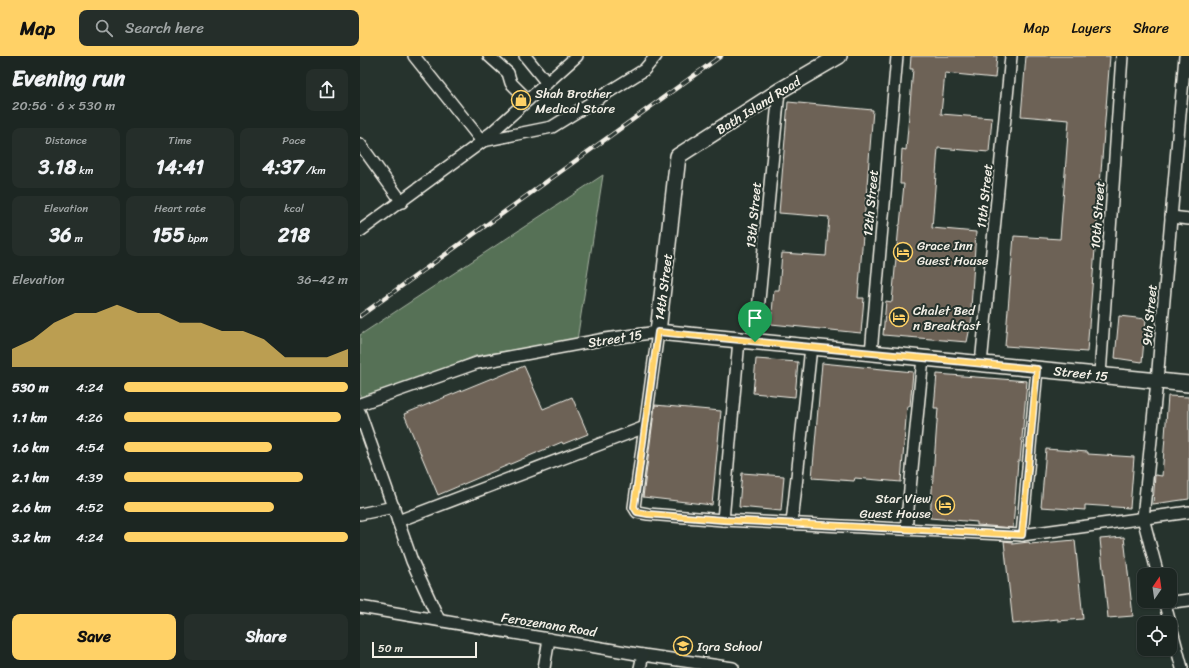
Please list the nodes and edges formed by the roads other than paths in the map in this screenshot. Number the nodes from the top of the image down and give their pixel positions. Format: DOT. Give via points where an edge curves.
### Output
graph roads {
  1 [pos="414,56"];
  2 [pos="489,56"];
  3 [pos="525,56"];
  4 [pos="577,56"];
  5 [pos="656,56"];
  6 [pos="839,56"];
  7 [pos="897,56"];
  8 [pos="1012,56"];
  9 [pos="1122,56"];
  10 [pos="1185,56"];
  11 [pos="547,83"];
  12 [pos="779,91"];
  13 [pos="528,100"];
  14 [pos="482,141"];
  15 [pos="360,144"];
  16 [pos="678,156"];
  17 [pos="402,202"];
  18 [pos="1171,218"];
  19 [pos="1189,219"];
  20 [pos="360,232"];
  21 [pos="658,332"];
  22 [pos="739,340"];
  23 [pos="755,342"];
  24 [pos="811,347"];
  25 [pos="871,353"];
  26 [pos="923,358"];
  27 [pos="981,364"];
  28 [pos="1037,369"];
  29 [pos="1100,375"];
  30 [pos="1157,381"];
  31 [pos="1189,384"];
  32 [pos="360,404"];
  33 [pos="360,413"];
  34 [pos="645,427"];
  35 [pos="394,508"];
  36 [pos="1189,512"];
  37 [pos="360,514"];
  38 [pos="1143,518"];
  39 [pos="723,520"];
  40 [pos="398,521"];
  41 [pos="792,523"];
  42 [pos="906,529"];
  43 [pos="1022,535"];
  44 [pos="1156,568"];
  45 [pos="1189,600"];
  46 [pos="1177,601"];
  47 [pos="360,607"];
  48 [pos="439,620"];
  49 [pos="549,639"];
  50 [pos="1177,649"];
  51 [pos="643,654"];
  52 [pos="544,668"];
  53 [pos="640,668"];
  54 [pos="733,668"];
  55 [pos="1182,668"];
  1 -- 14 [label="street"];
  2 -- 13 [label="street" via="508,73 511,83"];
  3 -- 11 [label="street"];
  4 -- 11 [label="street"];
  5 -- 14 [label="street" via="644,70 552,127"];
  6 -- 12 [label="street, Bath Island Road"];
  7 -- 25 [label="street, 12th Street"];
  8 -- 27 [label="street, 11th Street"];
  9 -- 29 [label="street, 10th Street"];
  10 -- 18 [label="street, 9th Street"];
  11 -- 13 [label="street"];
  12 -- 16 [label="street, Bath Island Road"];
  12 -- 23 [label="street, 13th Street"];
  13 -- 14 [label="street"];
  14 -- 17 [label="street"];
  15 -- 17 [label="street"];
  16 -- 21 [label="street, 14th Street"];
  17 -- 20 [label="street"];
  18 -- 19 [label="street"];
  18 -- 30 [label="street, 9th Street"];
  21 -- 22 [label="street, Street 15"];
  21 -- 32 [label="street, Street 15" via="476,363"];
  21 -- 34 [label="street, 14th Street"];
  22 -- 23 [label="street, Street 15"];
  22 -- 39 [label="street"];
  23 -- 24 [label="street, Street 15"];
  24 -- 25 [label="street, Street 15"];
  24 -- 41 [label="street"];
  25 -- 26 [label="street, Street 15"];
  26 -- 27 [label="street, Street 15"];
  26 -- 42 [label="street"];
  27 -- 28 [label="street, Street 15"];
  28 -- 29 [label="street, Street 15"];
  28 -- 43 [label="street"];
  29 -- 30 [label="street, Street 15"];
  30 -- 31 [label="street, Street 15"];
  30 -- 38 [label="street, 9th Street"];
  33 -- 35 [label="street"];
  34 -- 39 [label="street, 14th Street" via="634,507 637,512"];
  34 -- 40 [label="street"];
  35 -- 37 [label="street"];
  35 -- 40 [label="street"];
  36 -- 38 [label="street"];
  38 -- 43 [label="street"];
  38 -- 44 [label="street, 9th Street"];
  39 -- 41 [label="street"];
  40 -- 48 [label="street" via="412,561"];
  41 -- 42 [label="street"];
  42 -- 43 [label="street"];
  45 -- 46 [label="street"];
  47 -- 48 [label="street, Ferozenana Road"];
  48 -- 49 [label="street, Ferozenana Road"];
  49 -- 51 [label="street, Ferozenana Road"];
  49 -- 52 [label="street"];
  50 -- 55 [label="street"];
  51 -- 53 [label="street"];
  51 -- 54 [label="street, Ferozenana Road"];
}
